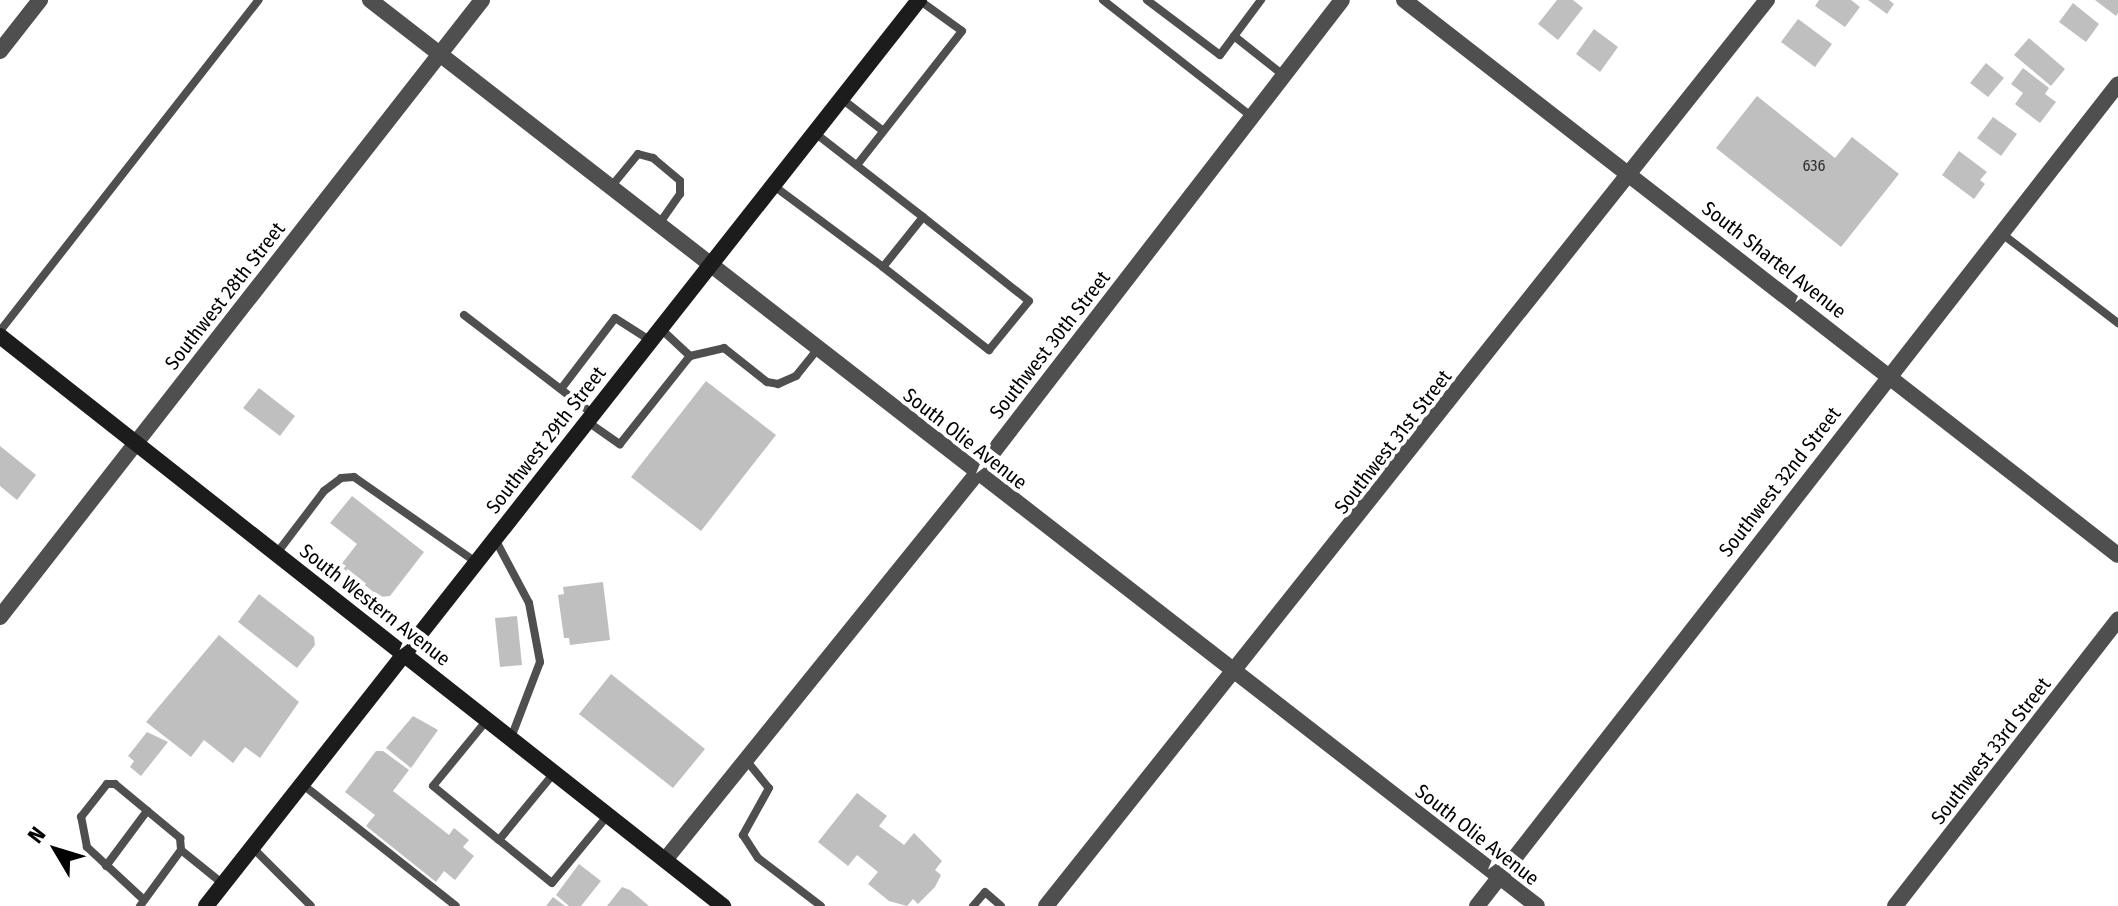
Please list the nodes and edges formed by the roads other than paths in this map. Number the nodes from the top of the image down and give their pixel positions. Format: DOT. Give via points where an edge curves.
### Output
graph roads {
  1 [pos="40,0"];
  2 [pos="259,0"];
  3 [pos="370,0"];
  4 [pos="482,0"];
  5 [pos="919,0"];
  6 [pos="1103,0"];
  7 [pos="1147,0"];
  8 [pos="1261,0"];
  9 [pos="1342,0"];
  10 [pos="1404,0"];
  11 [pos="1767,0"];
  12 [pos="1234,36"];
  13 [pos="0,51"];
  14 [pos="440,54"];
  15 [pos="1284,76"];
  16 [pos="2118,84"];
  17 [pos="841,99"];
  18 [pos="1252,117"];
  19 [pos="882,130"];
  20 [pos="815,133"];
  21 [pos="857,165"];
  22 [pos="1632,173"];
  23 [pos="773,185"];
  24 [pos="610,188"];
  25 [pos="923,217"];
  26 [pos="658,225"];
  27 [pos="2000,232"];
  28 [pos="710,266"];
  29 [pos="883,267"];
  30 [pos="464,315"];
  31 [pos="2118,323"];
  32 [pos="0,333"];
  33 [pos="655,335"];
  34 [pos="817,350"];
  35 [pos="690,356"];
  36 [pos="1887,376"];
  37 [pos="561,389"];
  38 [pos="590,418"];
  39 [pos="136,442"];
  40 [pos="977,473"];
  41 [pos="494,538"];
  42 [pos="277,553"];
  43 [pos="2118,555"];
  44 [pos="476,562"];
  45 [pos="0,617"];
  46 [pos="2118,620"];
  47 [pos="404,654"];
  48 [pos="1234,675"];
  49 [pos="487,719"];
  50 [pos="511,738"];
  51 [pos="746,759"];
  52 [pos="555,772"];
  53 [pos="302,784"];
  54 [pos="147,811"];
  55 [pos="608,815"];
  56 [pos="499,840"];
  57 [pos="252,847"];
  58 [pos="181,850"];
  59 [pos="665,860"];
  60 [pos="106,866"];
  61 [pos="1501,877"];
  62 [pos="224,884"];
  63 [pos="142,903"];
  64 [pos="206,906"];
  65 [pos="311,906"];
  66 [pos="456,906"];
  67 [pos="723,906"];
  68 [pos="821,906"];
  69 [pos="973,906"];
  70 [pos="1001,906"];
  71 [pos="1046,906"];
  72 [pos="1477,906"];
  73 [pos="1537,906"];
  74 [pos="1895,906"];
  1 -- 13 [label="street"];
  2 -- 32 [label="lane"];
  3 -- 14 [label="street, South Olie Avenue"];
  4 -- 14 [label="street, Southwest 28th Street"];
  5 -- 17 [label="main road, Southwest 29th Street"];
  5 -- 19 [label="lane" via="962,31"];
  6 -- 18 [label="lane"];
  7 -- 12 [label="lane" via="1220,55"];
  8 -- 12 [label="lane"];
  9 -- 15 [label="street, Southwest 30th Street"];
  10 -- 22 [label="street, South Shartel Avenue"];
  11 -- 22 [label="street, Southwest 31st Street"];
  12 -- 15 [label="lane"];
  14 -- 24 [label="street, South Olie Avenue"];
  14 -- 39 [label="street, Southwest 28th Street"];
  15 -- 18 [label="street, Southwest 30th Street"];
  16 -- 27 [label="street, Southwest 32nd Street"];
  17 -- 19 [label="lane"];
  17 -- 20 [label="main road, Southwest 29th Street"];
  18 -- 40 [label="street, Southwest 30th Street"];
  19 -- 21 [label="lane"];
  20 -- 21 [label="lane"];
  20 -- 23 [label="main road, Southwest 29th Street"];
  21 -- 25 [label="lane"];
  22 -- 36 [label="street, South Shartel Avenue"];
  22 -- 48 [label="street, Southwest 31st Street"];
  23 -- 28 [label="main road, Southwest 29th Street"];
  23 -- 29 [label="lane"];
  24 -- 26 [label="street, South Olie Avenue"];
  24 -- 26 [label="lane" via="638,154 653,158 680,181 680,194"];
  25 -- 29 [label="lane"];
  25 -- 29 [label="lane" via="1029,301 989,350"];
  26 -- 28 [label="street, South Olie Avenue"];
  27 -- 31 [label="lane"];
  27 -- 36 [label="street, Southwest 32nd Street"];
  28 -- 33 [label="main road, Southwest 29th Street"];
  28 -- 34 [label="street, South Olie Avenue"];
  30 -- 37 [label="lane"];
  32 -- 39 [label="main road, South Western Avenue"];
  33 -- 35 [label="lane"];
  33 -- 37 [label="lane" via="615,318"];
  33 -- 38 [label="main road, Southwest 29th Street"];
  34 -- 35 [label="lane" via="796,376 778,384 767,382 724,348"];
  34 -- 40 [label="street, South Olie Avenue"];
  35 -- 38 [label="lane" via="620,444"];
  36 -- 43 [label="street, South Shartel Avenue"];
  36 -- 61 [label="street, Southwest 32nd Street"];
  37 -- 38 [label="lane"];
  38 -- 41 [label="main road, Southwest 29th Street"];
  39 -- 42 [label="main road, South Western Avenue"];
  39 -- 45 [label="street, Southwest 28th Street"];
  40 -- 48 [label="street, South Olie Avenue"];
  40 -- 51 [label="street, Southwest 30th Street"];
  41 -- 44 [label="main road, Southwest 29th Street"];
  41 -- 50 [label="lane" via="529,603 540,662"];
  42 -- 44 [label="lane" via="324,491 341,478 354,477"];
  42 -- 47 [label="main road, South Western Avenue"];
  44 -- 47 [label="main road, Southwest 29th Street"];
  46 -- 74 [label="street, Southwest 33rd Street"];
  47 -- 49 [label="main road, South Western Avenue"];
  47 -- 53 [label="main road, Southwest 29th Street"];
  48 -- 61 [label="street, South Olie Avenue"];
  48 -- 71 [label="street, Southwest 31st Street"];
  49 -- 50 [label="main road, South Western Avenue"];
  49 -- 56 [label="lane" via="433,786"];
  50 -- 52 [label="main road, South Western Avenue"];
  51 -- 59 [label="street, Southwest 30th Street"];
  51 -- 68 [label="lane" via="769,788 743,835 758,858"];
  52 -- 55 [label="main road, South Western Avenue"];
  52 -- 56 [label="lane"];
  53 -- 57 [label="main road, Southwest 29th Street"];
  53 -- 66 [label="lane"];
  54 -- 58 [label="lane" via="180,838"];
  54 -- 60 [label="lane"];
  54 -- 60 [label="lane" via="115,784 107,784 81,817 87,847"];
  55 -- 56 [label="lane" via="552,883"];
  55 -- 59 [label="main road, South Western Avenue"];
  57 -- 62 [label="main road, Southwest 29th Street"];
  57 -- 65 [label="lane"];
  58 -- 62 [label="lane"];
  58 -- 63 [label="lane"];
  59 -- 67 [label="main road, South Western Avenue"];
  60 -- 63 [label="lane"];
  61 -- 72 [label="street, Southwest 32nd Street"];
  61 -- 73 [label="street, South Olie Avenue"];
  62 -- 64 [label="main road, Southwest 29th Street"];
  69 -- 70 [label="lane" via="985,892"];
}
